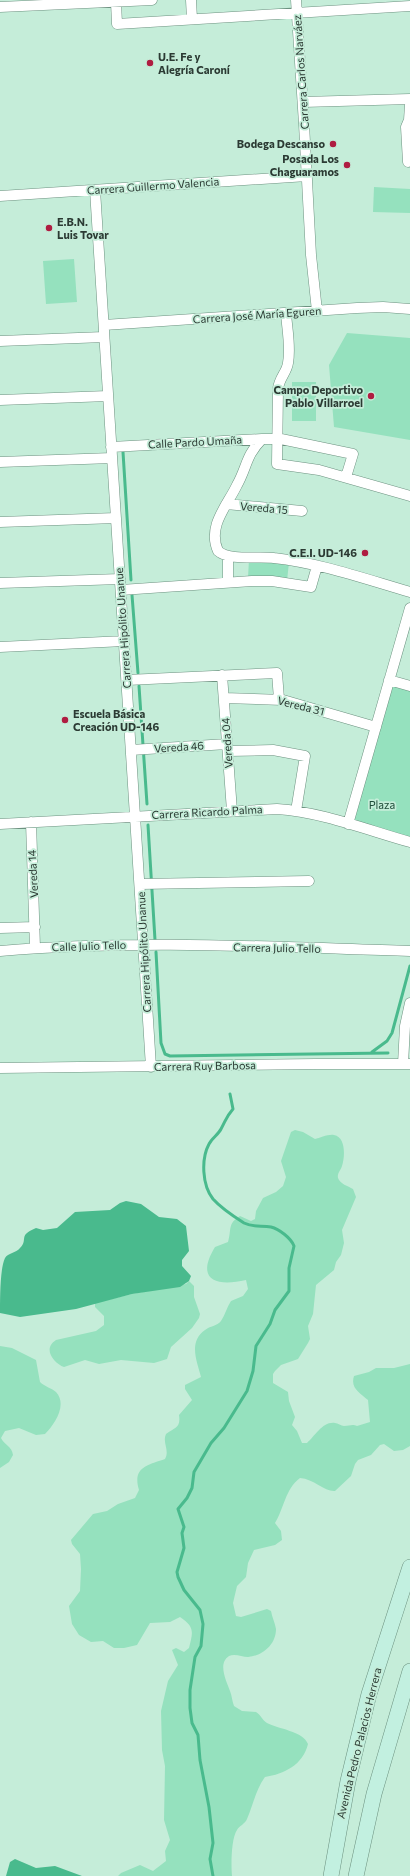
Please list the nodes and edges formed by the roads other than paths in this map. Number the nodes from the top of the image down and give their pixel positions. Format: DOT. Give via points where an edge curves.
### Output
graph roads {
  1 [pos="152,0"];
  2 [pos="191,0"];
  3 [pos="296,0"];
  4 [pos="116,2"];
  5 [pos="24,3"];
  6 [pos="409,4"];
  7 [pos="0,7"];
  8 [pos="297,13"];
  9 [pos="192,19"];
  10 [pos="410,99"];
  11 [pos="303,102"];
  12 [pos="410,105"];
  13 [pos="410,120"];
  14 [pos="408,162"];
  15 [pos="307,176"];
  16 [pos="95,190"];
  17 [pos="0,196"];
  18 [pos="410,309"];
  19 [pos="317,311"];
  20 [pos="286,313"];
  21 [pos="104,325"];
  22 [pos="104,337"];
  23 [pos="0,341"];
  24 [pos="108,396"];
  25 [pos="0,400"];
  26 [pos="262,439"];
  27 [pos="279,439"];
  28 [pos="112,447"];
  29 [pos="112,458"];
  30 [pos="0,462"];
  31 [pos="346,477"];
  32 [pos="410,496"];
  33 [pos="226,504"];
  34 [pos="302,511"];
  35 [pos="116,518"];
  36 [pos="0,522"];
  37 [pos="228,556"];
  38 [pos="317,566"];
  39 [pos="228,582"];
  40 [pos="0,583"];
  41 [pos="120,585"];
  42 [pos="410,592"];
  43 [pos="410,608"];
  44 [pos="124,641"];
  45 [pos="0,647"];
  46 [pos="222,675"];
  47 [pos="127,680"];
  48 [pos="389,680"];
  49 [pos="410,686"];
  50 [pos="224,698"];
  51 [pos="279,699"];
  52 [pos="376,727"];
  53 [pos="228,748"];
  54 [pos="139,750"];
  55 [pos="232,811"];
  56 [pos="296,811"];
  57 [pos="136,816"];
  58 [pos="31,822"];
  59 [pos="0,824"];
  60 [pos="348,824"];
  61 [pos="410,842"];
  62 [pos="310,882"];
  63 [pos="148,884"];
  64 [pos="34,927"];
  65 [pos="0,928"];
  66 [pos="143,944"];
  67 [pos="35,948"];
  68 [pos="410,951"];
  69 [pos="0,952"];
  70 [pos="410,1003"];
  71 [pos="407,1044"];
  72 [pos="406,1064"];
  73 [pos="150,1067"];
  74 [pos="0,1068"];
  75 [pos="410,1567"];
  76 [pos="410,1671"];
  77 [pos="331,1876"];
  78 [pos="356,1876"];
  1 -- 4 [label="street"];
  2 -- 9 [label="street"];
  3 -- 8 [label="street, Carrera Carlos Narváez"];
  4 -- 5 [label="street"];
  4 -- 9 [label="street" via="117,24"];
  5 -- 7 [label="street"];
  6 -- 8 [label="street"];
  8 -- 9 [label="street"];
  8 -- 11 [label="street, Carrera Carlos Narváez"];
  10 -- 11 [label="street"];
  11 -- 15 [label="street, Carrera Carlos Narváez"];
  12 -- 13 [label="street"];
  13 -- 14 [label="street" via="406,127"];
  15 -- 16 [label="street, Carrera Guillermo Valencia"];
  15 -- 19 [label="street, Carrera Carlos Narváez"];
  16 -- 17 [label="street, Carrera Guillermo Valencia"];
  16 -- 21 [label="street, Carrera Hipólito Unanue"];
  18 -- 19 [label="street, Carrera José María Eguren" via="382,307"];
  19 -- 20 [label="street, Carrera José María Eguren"];
  20 -- 21 [label="street, Carrera José María Eguren"];
  20 -- 27 [label="street" via="289,352 288,364 278,389"];
  21 -- 22 [label="street, Carrera Hipólito Unanue"];
  22 -- 23 [label="street"];
  22 -- 24 [label="street, Carrera Hipólito Unanue"];
  24 -- 25 [label="street"];
  24 -- 28 [label="street, Carrera Hipólito Unanue"];
  26 -- 27 [label="street, Calle Pardo Umaña"];
  26 -- 28 [label="street, Calle Pardo Umaña"];
  26 -- 33 [label="street" via="250,453"];
  27 -- 31 [label="street" via="277,464"];
  27 -- 31 [label="street, Calle Pardo Umaña" via="353,454"];
  28 -- 29 [label="street, Carrera Hipólito Unanue"];
  29 -- 30 [label="street"];
  29 -- 35 [label="street, Carrera Hipólito Unanue"];
  31 -- 32 [label="street"];
  33 -- 34 [label="street, Vereda 15"];
  33 -- 37 [label="street" via="214,535 218,551"];
  35 -- 36 [label="street"];
  35 -- 41 [label="street, Carrera Hipólito Unanue"];
  37 -- 38 [label="street" via="272,558"];
  37 -- 39 [label="street"];
  38 -- 39 [label="street" via="311,587 272,581"];
  38 -- 42 [label="street"];
  39 -- 41 [label="street"];
  40 -- 41 [label="street"];
  41 -- 44 [label="street, Carrera Hipólito Unanue"];
  43 -- 48 [label="street"];
  44 -- 45 [label="street"];
  44 -- 47 [label="street, Carrera Hipólito Unanue"];
  46 -- 47 [label="street"];
  46 -- 50 [label="street, Vereda 04"];
  46 -- 51 [label="street" via="276,673"];
  47 -- 54 [label="street, Carrera Hipólito Unanue"];
  48 -- 49 [label="street"];
  48 -- 52 [label="street"];
  50 -- 51 [label="street, Vereda 31"];
  50 -- 53 [label="street, Vereda 04"];
  51 -- 52 [label="street, Vereda 31"];
  52 -- 60 [label="street"];
  53 -- 54 [label="street, Vereda 46"];
  53 -- 55 [label="street, Vereda 04"];
  53 -- 56 [label="street, Vereda 46" via="273,750 305,756"];
  54 -- 57 [label="street, Carrera Hipólito Unanue"];
  55 -- 56 [label="street, Carrera Ricardo Palma"];
  55 -- 57 [label="street, Carrera Ricardo Palma"];
  56 -- 60 [label="street, Carrera Ricardo Palma"];
  57 -- 58 [label="street, Carrera Ricardo Palma"];
  57 -- 63 [label="street, Carrera Hipólito Unanue"];
  58 -- 59 [label="street, Carrera Ricardo Palma"];
  58 -- 64 [label="street, Vereda 14"];
  60 -- 61 [label="street, Carrera Ricardo Palma"];
  62 -- 63 [label="street"];
  63 -- 66 [label="street, Carrera Hipólito Unanue"];
  64 -- 65 [label="street"];
  64 -- 67 [label="street, Calle Julio Tello"];
  66 -- 67 [label="street, Calle Julio Tello"];
  66 -- 68 [label="street, Carrera Julio Tello"];
  66 -- 73 [label="street, Carrera Hipólito Unanue"];
  67 -- 69 [label="street, Calle Julio Tello"];
  70 -- 71 [label="street" via="406,1016"];
  71 -- 72 [label="street"];
  72 -- 73 [label="street, Carrera Ruy Barbosa"];
  73 -- 74 [label="street, Carrera Ruy Barbosa"];
  75 -- 77 [label="main road, Avenida Pedro Palacios Herrera" via="369,1694 348,1781"];
  76 -- 78 [label="main road" via="376,1787"];
}
